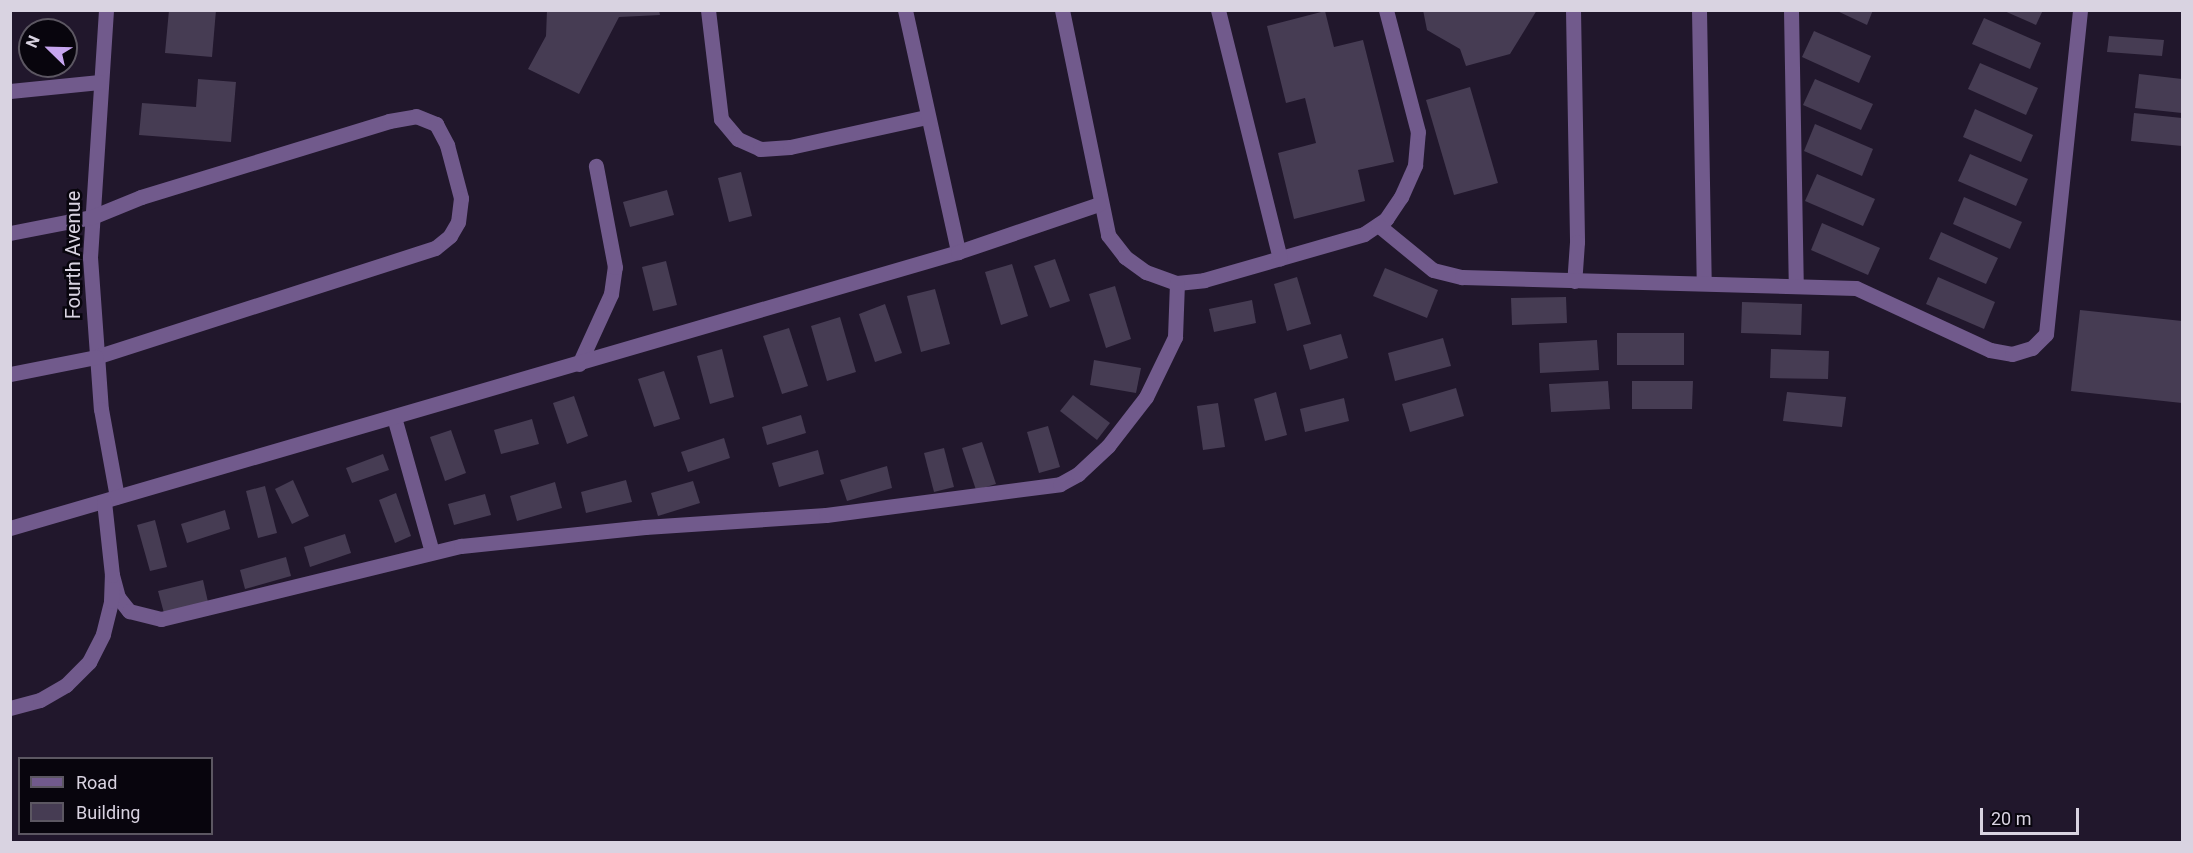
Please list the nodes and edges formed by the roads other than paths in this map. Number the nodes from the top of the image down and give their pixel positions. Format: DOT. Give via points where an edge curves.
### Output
graph roads {
  1 [pos="106,10"];
  2 [pos="708,10"];
  3 [pos="905,10"];
  4 [pos="1062,10"];
  5 [pos="1218,10"];
  6 [pos="1386,10"];
  7 [pos="1573,10"];
  8 [pos="1699,10"];
  9 [pos="1791,10"];
  10 [pos="2080,10"];
  11 [pos="100,81"];
  12 [pos="10,91"];
  13 [pos="926,117"];
  14 [pos="596,166"];
  15 [pos="1099,204"];
  16 [pos="92,217"];
  17 [pos="1378,225"];
  18 [pos="10,233"];
  19 [pos="958,252"];
  20 [pos="1280,258"];
  21 [pos="1574,281"];
  22 [pos="1177,283"];
  23 [pos="1704,284"];
  24 [pos="1796,285"];
  25 [pos="96,357"];
  26 [pos="579,364"];
  27 [pos="10,374"];
  28 [pos="393,417"];
  29 [pos="110,499"];
  30 [pos="10,528"];
  31 [pos="432,552"];
  32 [pos="112,575"];
  33 [pos="10,708"];
  1 -- 11 [label="lane, Fourth Avenue"];
  2 -- 13 [label="lane" via="721,119 738,139 760,149 790,147"];
  3 -- 13 [label="lane"];
  4 -- 15 [label="lane"];
  5 -- 20 [label="lane"];
  6 -- 17 [label="lane" via="1418,132 1415,165 1401,197"];
  7 -- 21 [label="lane" via="1577,242"];
  8 -- 23 [label="lane"];
  9 -- 24 [label="lane"];
  10 -- 24 [label="lane" via="2046,334 2032,348 2012,354 1990,350 1856,288"];
  11 -- 12 [label="lane"];
  11 -- 16 [label="lane, Fourth Avenue"];
  13 -- 19 [label="lane" via="947,191"];
  14 -- 26 [label="lane" via="615,267 611,294"];
  15 -- 19 [label="lane"];
  15 -- 22 [label="lane" via="1108,235 1125,257 1146,272"];
  16 -- 18 [label="lane"];
  16 -- 25 [label="lane, Fourth Avenue" via="90,257"];
  16 -- 25 [label="lane" via="141,197 416,116 436,124 447,145 461,198 458,222 450,236 435,248"];
  17 -- 20 [label="lane" via="1364,234"];
  17 -- 21 [label="lane" via="1433,270 1482,278"];
  19 -- 26 [label="lane"];
  20 -- 22 [label="lane" via="1204,280"];
  21 -- 23 [label="lane"];
  22 -- 31 [label="lane" via="1175,337 1146,397 1108,446 1078,474 1060,484 826,515 645,527"];
  23 -- 24 [label="lane"];
  25 -- 27 [label="lane"];
  25 -- 29 [label="lane, Fourth Avenue"];
  26 -- 28 [label="lane"];
  28 -- 29 [label="lane"];
  28 -- 31 [label="lane"];
  29 -- 30 [label="lane"];
  29 -- 32 [label="lane, Fourth Avenue"];
  31 -- 32 [label="lane" via="160,619 129,611 118,597"];
  32 -- 33 [label="lane" via="103,634 89,662 53,693"];
}
